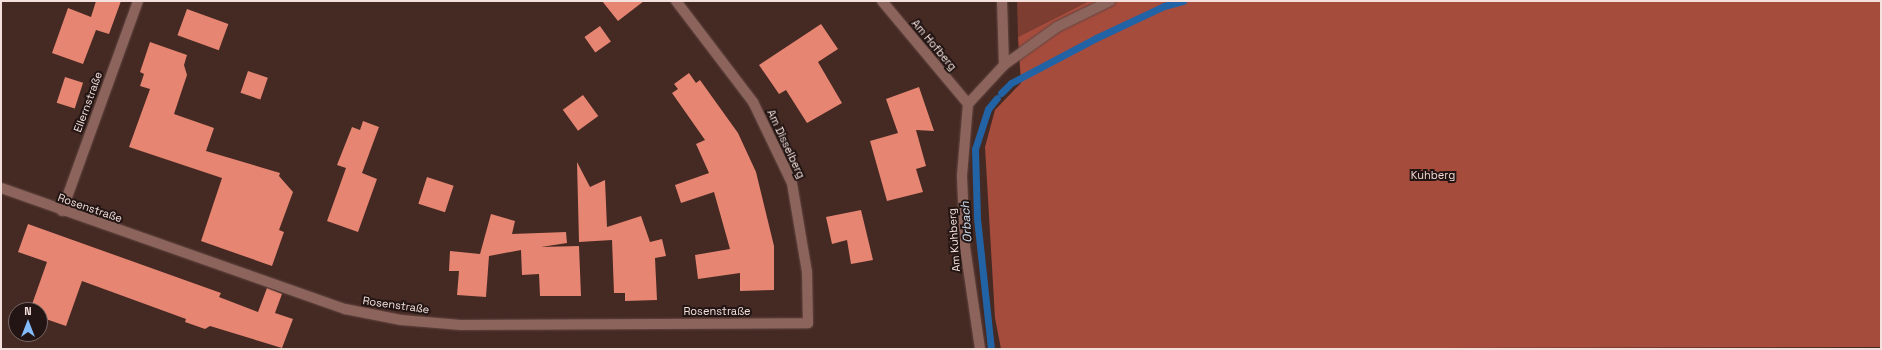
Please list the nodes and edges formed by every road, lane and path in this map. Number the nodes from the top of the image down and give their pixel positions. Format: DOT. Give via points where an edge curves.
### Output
graph roads {
  1 [pos="138,1"];
  2 [pos="676,1"];
  3 [pos="882,1"];
  4 [pos="1002,1"];
  5 [pos="1110,1"];
  6 [pos="1004,65"];
  7 [pos="968,104"];
  8 [pos="1,188"];
  9 [pos="62,211"];
  10 [pos="808,323"];
  11 [pos="980,349"];
  1 -- 9 [label="street, Ellernstraße"];
  2 -- 10 [label="street, Am Disselberg" via="753,102 792,184 805,257"];
  3 -- 7 [label="street, Am Hofberg"];
  4 -- 6 [label="street"];
  5 -- 6 [label="street" via="1057,27"];
  6 -- 7 [label="street"];
  7 -- 11 [label="street, Am Kuhberg" via="962,176 965,247"];
  8 -- 9 [label="street, Rosenstraße"];
  9 -- 10 [label="street, Rosenstraße" via="345,309 401,320 462,325"];
}
